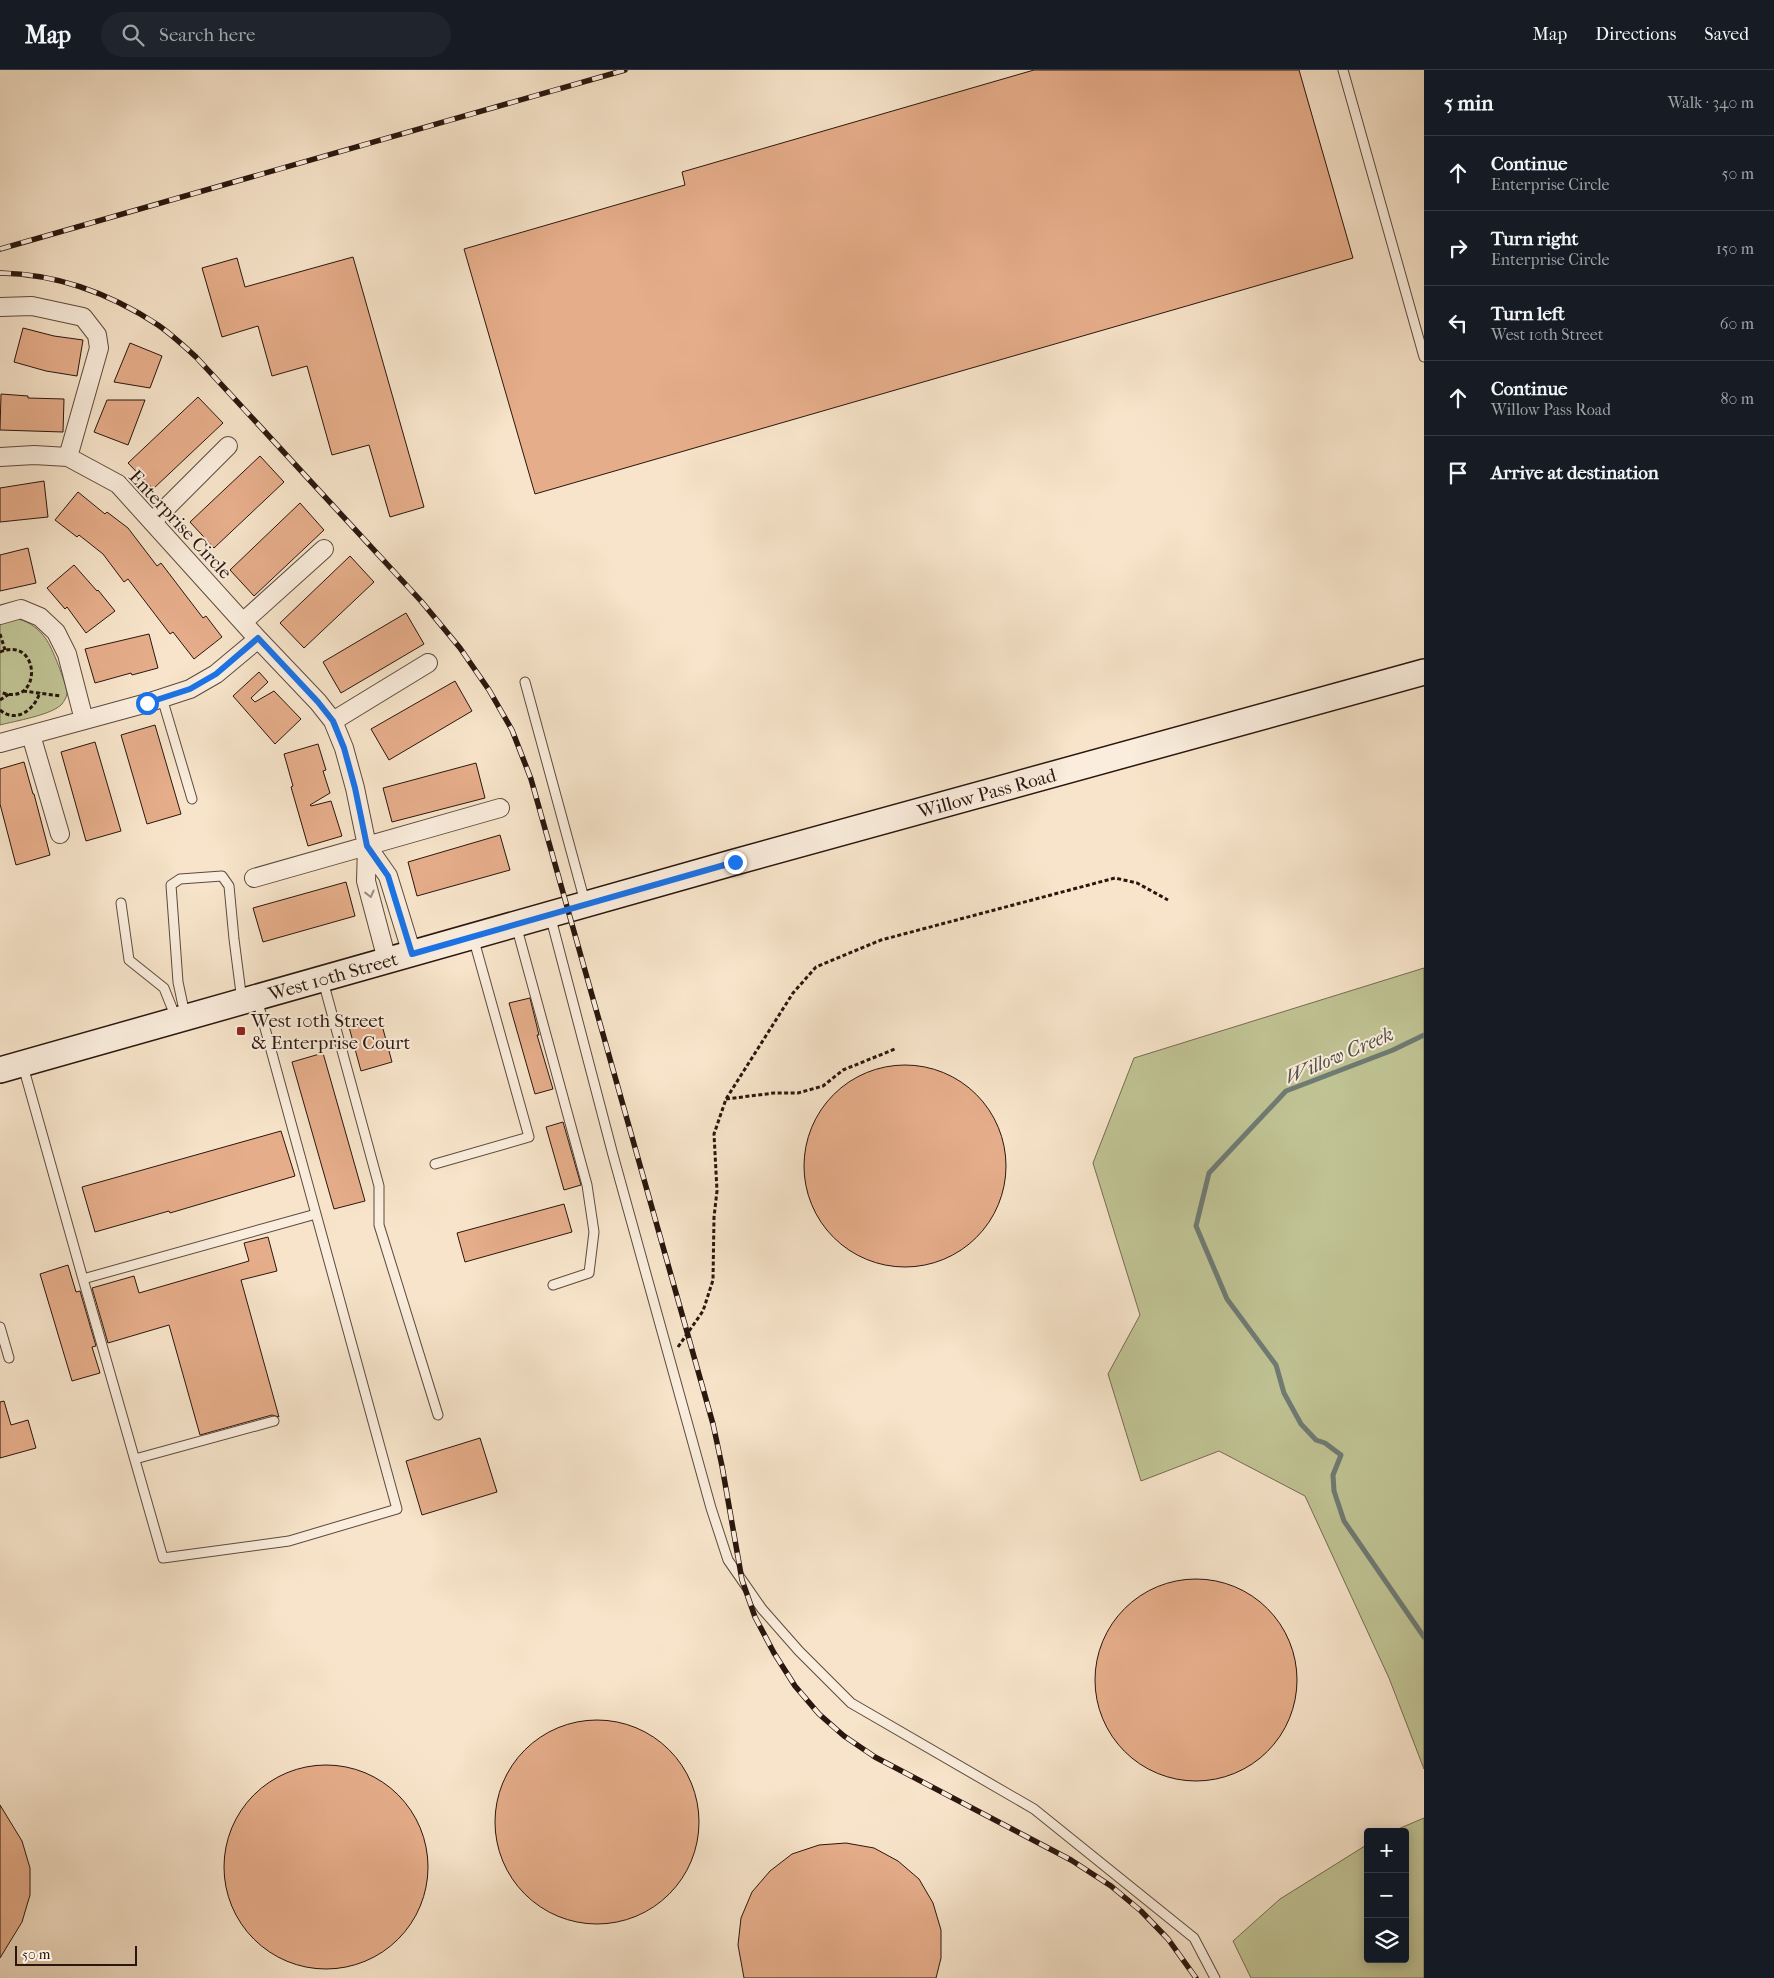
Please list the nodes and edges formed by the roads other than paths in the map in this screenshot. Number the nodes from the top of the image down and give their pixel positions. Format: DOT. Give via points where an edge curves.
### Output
graph roads {
  1 [pos="1343,70"];
  2 [pos="0,307"];
  3 [pos="1424,357"];
  4 [pos="228,446"];
  5 [pos="0,457"];
  6 [pos="68,457"];
  7 [pos="152,522"];
  8 [pos="324,549"];
  9 [pos="0,615"];
  10 [pos="244,622"];
  11 [pos="258,638"];
  12 [pos="428,663"];
  13 [pos="1424,672"];
  14 [pos="525,682"];
  15 [pos="162,698"];
  16 [pos="84,720"];
  17 [pos="333,721"];
  18 [pos="31,735"];
  19 [pos="0,743"];
  20 [pos="192,799"];
  21 [pos="500,808"];
  22 [pos="60,834"];
  23 [pos="367,846"];
  24 [pos="254,878"];
  25 [pos="121,903"];
  26 [pos="585,905"];
  27 [pos="550,915"];
  28 [pos="516,924"];
  29 [pos="473,936"];
  30 [pos="412,954"];
  31 [pos="387,960"];
  32 [pos="322,979"];
  33 [pos="249,999"];
  34 [pos="181,1019"];
  35 [pos="11,1066"];
  36 [pos="435,1164"];
  37 [pos="316,1214"];
  38 [pos="83,1279"];
  39 [pos="553,1285"];
  40 [pos="0,1327"];
  41 [pos="9,1358"];
  42 [pos="438,1415"];
  43 [pos="274,1421"];
  44 [pos="135,1459"];
  45 [pos="1215,1978"];
  1 -- 3 [label="lane"];
  2 -- 6 [label="street" via="32,306 83,317 97,335 98,348"];
  4 -- 7 [label="street"];
  5 -- 6 [label="street, Enterprise Circle"];
  6 -- 7 [label="street, Enterprise Circle" via="118,484"];
  7 -- 10 [label="street, Enterprise Circle"];
  8 -- 10 [label="street"];
  9 -- 16 [label="street" via="21,610 40,617 56,632 67,654"];
  10 -- 11 [label="street, Enterprise Circle"];
  11 -- 15 [label="street" via="216,674 190,689"];
  11 -- 17 [label="street, Enterprise Circle"];
  12 -- 17 [label="street"];
  13 -- 26 [label="main road, Willow Pass Road"];
  14 -- 26 [label="lane"];
  15 -- 16 [label="street"];
  15 -- 20 [label="lane"];
  16 -- 18 [label="street"];
  17 -- 23 [label="street, Enterprise Circle" via="355,788"];
  18 -- 19 [label="street"];
  18 -- 22 [label="street"];
  21 -- 23 [label="street"];
  23 -- 24 [label="street"];
  23 -- 30 [label="street, Enterprise Circle" via="388,876"];
  23 -- 31 [label="street, Enterprise Circle, one-way" via="366,881"];
  25 -- 34 [label="lane" via="129,960 164,988"];
  26 -- 27 [label="main road, Willow Pass Road"];
  27 -- 28 [label="main road, West 10th Street"];
  27 -- 45 [label="lane" via="612,1155 728,1560 762,1609 799,1652 851,1703 1034,1809 1194,1938"];
  28 -- 29 [label="main road, West 10th Street"];
  28 -- 39 [label="lane" via="587,1185 594,1232 589,1273"];
  29 -- 30 [label="main road, West 10th Street"];
  29 -- 36 [label="lane" via="529,1137"];
  30 -- 31 [label="main road, West 10th Street"];
  31 -- 32 [label="main road, West 10th Street"];
  32 -- 33 [label="main road, West 10th Street"];
  32 -- 42 [label="lane" via="379,1186 378,1225"];
  33 -- 34 [label="main road, West 10th Street"];
  33 -- 34 [label="lane" via="234,939 229,886 222,876 180,879 171,885"];
  33 -- 37 [label="lane"];
  34 -- 35 [label="main road, West 10th Street"];
  35 -- 38 [label="lane"];
  37 -- 38 [label="lane"];
  37 -- 44 [label="lane" via="397,1509 289,1541 163,1558"];
  38 -- 44 [label="lane"];
  40 -- 41 [label="lane"];
  43 -- 44 [label="lane"];
}
